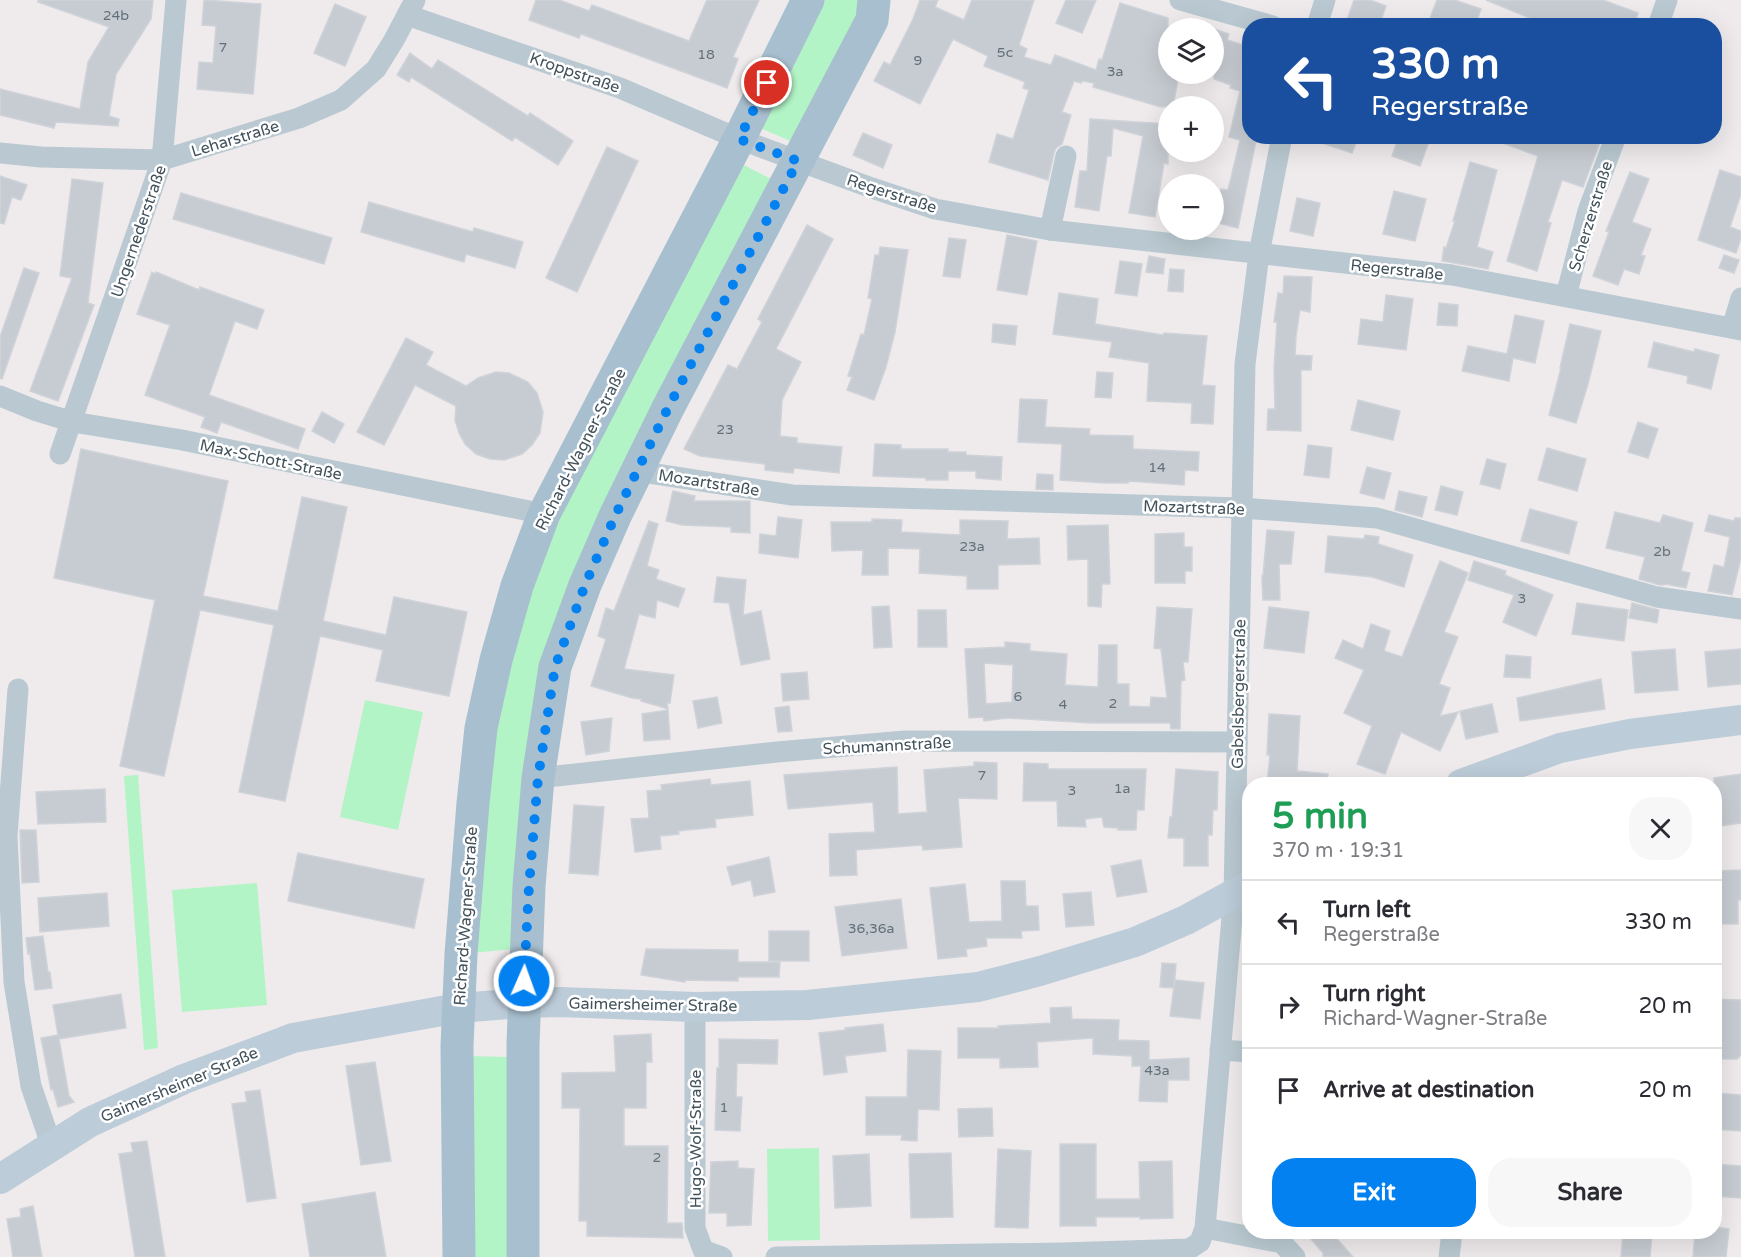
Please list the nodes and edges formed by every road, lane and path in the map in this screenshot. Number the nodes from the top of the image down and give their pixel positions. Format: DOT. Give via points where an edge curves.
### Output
graph roads {
  1 [pos="176,0"];
  2 [pos="808,0"];
  3 [pos="1180,0"];
  4 [pos="1325,0"];
  5 [pos="1667,0"];
  6 [pos="876,7"];
  7 [pos="411,8"];
  8 [pos="1244,18"];
  9 [pos="1319,18"];
  10 [pos="1661,18"];
  11 [pos="739,139"];
  12 [pos="1280,144"];
  13 [pos="1613,144"];
  14 [pos="0,153"];
  15 [pos="1066,156"];
  16 [pos="162,160"];
  17 [pos="798,161"];
  18 [pos="1050,230"];
  19 [pos="1259,254"];
  20 [pos="1566,296"];
  21 [pos="1741,298"];
  22 [pos="1736,329"];
  23 [pos="0,396"];
  24 [pos="73,422"];
  25 [pos="60,454"];
  26 [pos="636,471"];
  27 [pos="1242,508"];
  28 [pos="544,514"];
  29 [pos="1741,609"];
  30 [pos="18,689"];
  31 [pos="1741,720"];
  32 [pos="1237,742"];
  33 [pos="1480,777"];
  34 [pos="538,778"];
  35 [pos="1242,890"];
  36 [pos="7,982"];
  37 [pos="524,1003"];
  38 [pos="695,1007"];
  39 [pos="458,1008"];
  40 [pos="1220,1050"];
  41 [pos="1242,1051"];
  42 [pos="52,1147"];
  43 [pos="0,1179"];
  44 [pos="1205,1228"];
  45 [pos="1242,1235"];
  46 [pos="1261,1239"];
  47 [pos="1451,1239"];
  48 [pos="1063,1255"];
  49 [pos="459,1257"];
  50 [pos="523,1257"];
  51 [pos="722,1257"];
  52 [pos="776,1257"];
  53 [pos="1295,1257"];
  54 [pos="1449,1257"];
  1 -- 16 [label="street, Ungernederstraße"];
  2 -- 11 [label="main road, Richard-Wagner-Straße"];
  3 -- 8 [label="street"];
  4 -- 9 [label="street"];
  5 -- 10 [label="street"];
  6 -- 17 [label="main road"];
  7 -- 11 [label="street, Kroppstraße" via="620,88"];
  7 -- 16 [label="street, Leharstraße" via="376,69 341,100 299,118"];
  11 -- 17 [label="street, Regerstraße"];
  11 -- 28 [label="main road, Richard-Wagner-Straße"];
  12 -- 19 [label="street, Gabelsbergerstraße"];
  13 -- 20 [label="street, Scherzerstraße" via="1588,211"];
  14 -- 16 [label="street, Leharstraße"];
  15 -- 18 [label="street"];
  16 -- 24 [label="street, Ungernederstraße"];
  17 -- 18 [label="street, Regerstraße" via="935,209"];
  17 -- 26 [label="main road"];
  18 -- 19 [label="street, Regerstraße"];
  19 -- 20 [label="street, Regerstraße" via="1452,275"];
  19 -- 27 [label="street, Gabelsbergerstraße" via="1245,364"];
  20 -- 22 [label="street, Regerstraße"];
  21 -- 22 [label="street"];
  23 -- 24 [label="street, Max-Schott-Straße"];
  24 -- 25 [label="street, Ungernederstraße"];
  24 -- 28 [label="street, Max-Schott-Straße" via="182,440"];
  26 -- 27 [label="street, Mozartstraße" via="792,495"];
  26 -- 34 [label="main road" via="585,585 555,667"];
  27 -- 29 [label="street, Mozartstraße" via="1377,518 1657,597"];
  27 -- 32 [label="street, Gabelsbergerstraße"];
  28 -- 39 [label="main road, Richard-Wagner-Straße" via="517,586 481,728"];
  30 -- 36 [label="street" via="8,836"];
  31 -- 33 [label="street" via="1630,734 1560,748"];
  32 -- 34 [label="street, Schumannstraße" via="905,741"];
  32 -- 35 [label="street, Gabelsbergerstraße"];
  34 -- 37 [label="main road"];
  35 -- 38 [label="street, Gaimersheimer Straße" via="1186,921 1135,942 978,987 808,1005"];
  35 -- 40 [label="street, Gabelsbergerstraße"];
  36 -- 42 [label="street" via="31,1086"];
  37 -- 38 [label="street, Gaimersheimer Straße"];
  37 -- 39 [label="street, Gaimersheimer Straße"];
  37 -- 50 [label="main road"];
  38 -- 51 [label="street, Hugo-Wolf-Straße" via="694,1228 703,1250"];
  39 -- 42 [label="street, Gaimersheimer Straße" via="293,1038 111,1112"];
  39 -- 49 [label="main road, Richard-Wagner-Straße"];
  40 -- 41 [label="street"];
  40 -- 44 [label="street, Gabelsbergerstraße"];
  42 -- 43 [label="street, Gaimersheimer Straße"];
  44 -- 45 [label="street"];
  44 -- 48 [label="street" via="1200,1242 1189,1249"];
  46 -- 53 [label="street" via="1282,1243"];
  47 -- 54 [label="street"];
  48 -- 52 [label="street"];
}
